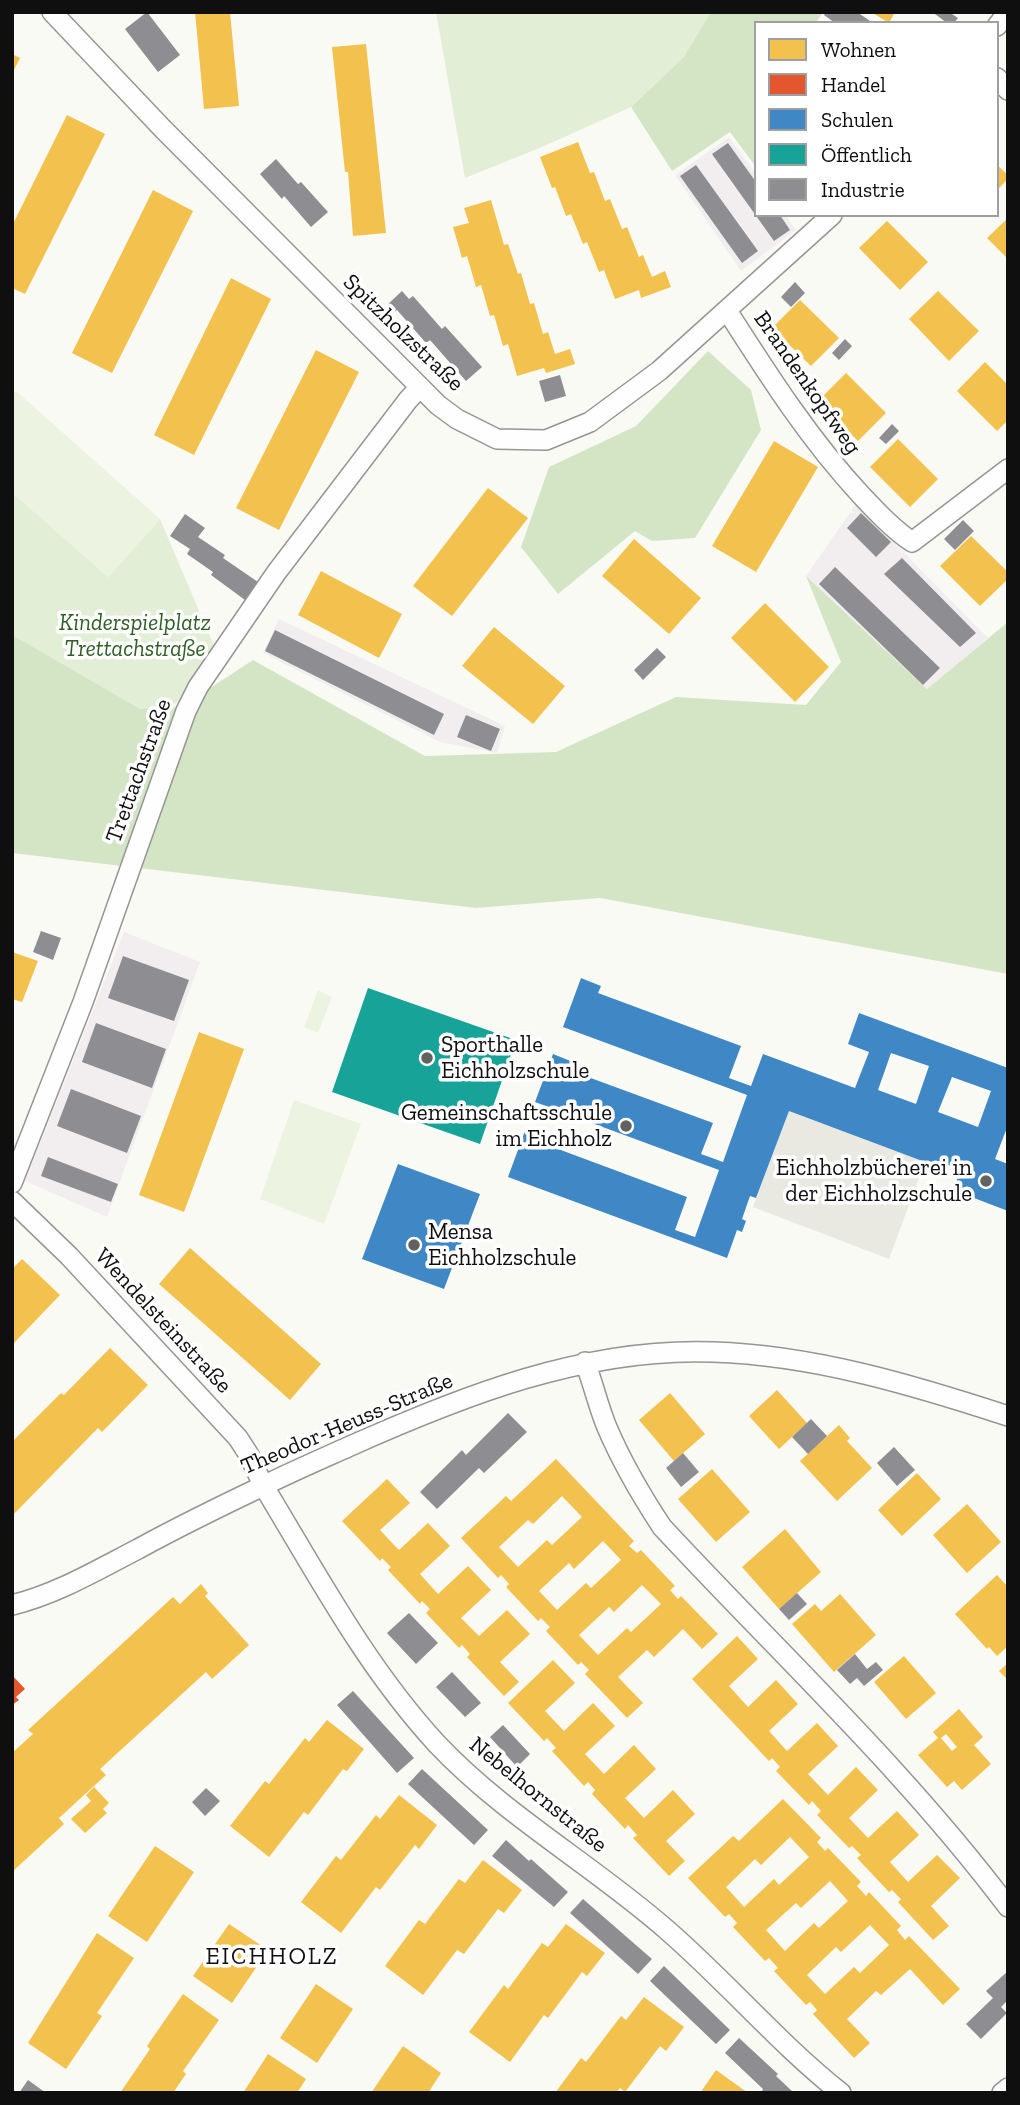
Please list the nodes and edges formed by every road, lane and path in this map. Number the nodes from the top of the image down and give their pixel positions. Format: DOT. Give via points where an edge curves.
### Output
graph roads {
  1 [pos="52,12"];
  2 [pos="830,217"];
  3 [pos="728,312"];
  4 [pos="419,388"];
  5 [pos="1008,469"];
  6 [pos="12,1183"];
  7 [pos="12,1201"];
  8 [pos="585,1362"];
  9 [pos="1008,1416"];
  10 [pos="263,1485"];
  11 [pos="12,1605"];
  12 [pos="1008,1907"];
  13 [pos="1008,2088"];
  14 [pos="841,2093"];
  15 [pos="1002,2093"];
  1 -- 4 [label="street, Spitzholzstraße"];
  2 -- 3 [label="street, Spitzholzstraße"];
  3 -- 4 [label="street, Spitzholzstraße" via="644,384 590,422 546,440 497,439 457,419"];
  3 -- 5 [label="street, Brandenkopfweg" via="789,407 839,472 893,530 912,542"];
  4 -- 6 [label="street, Trettachstraße" via="276,573 186,712 83,1002"];
  7 -- 10 [label="street, Wendelsteinstraße" via="238,1438"];
  8 -- 9 [label="street, Theodor-Heuss-Straße" via="714,1352 800,1361"];
  8 -- 10 [label="street, Theodor-Heuss-Straße" via="410,1418"];
  8 -- 12 [label="street" via="606,1424 662,1527 857,1728"];
  10 -- 11 [label="street, Theodor-Heuss-Straße" via="90,1575"];
  10 -- 14 [label="street, Nebelhornstraße" via="369,1660 438,1744 514,1811 644,1910"];
  13 -- 15 [label="street"];
}
